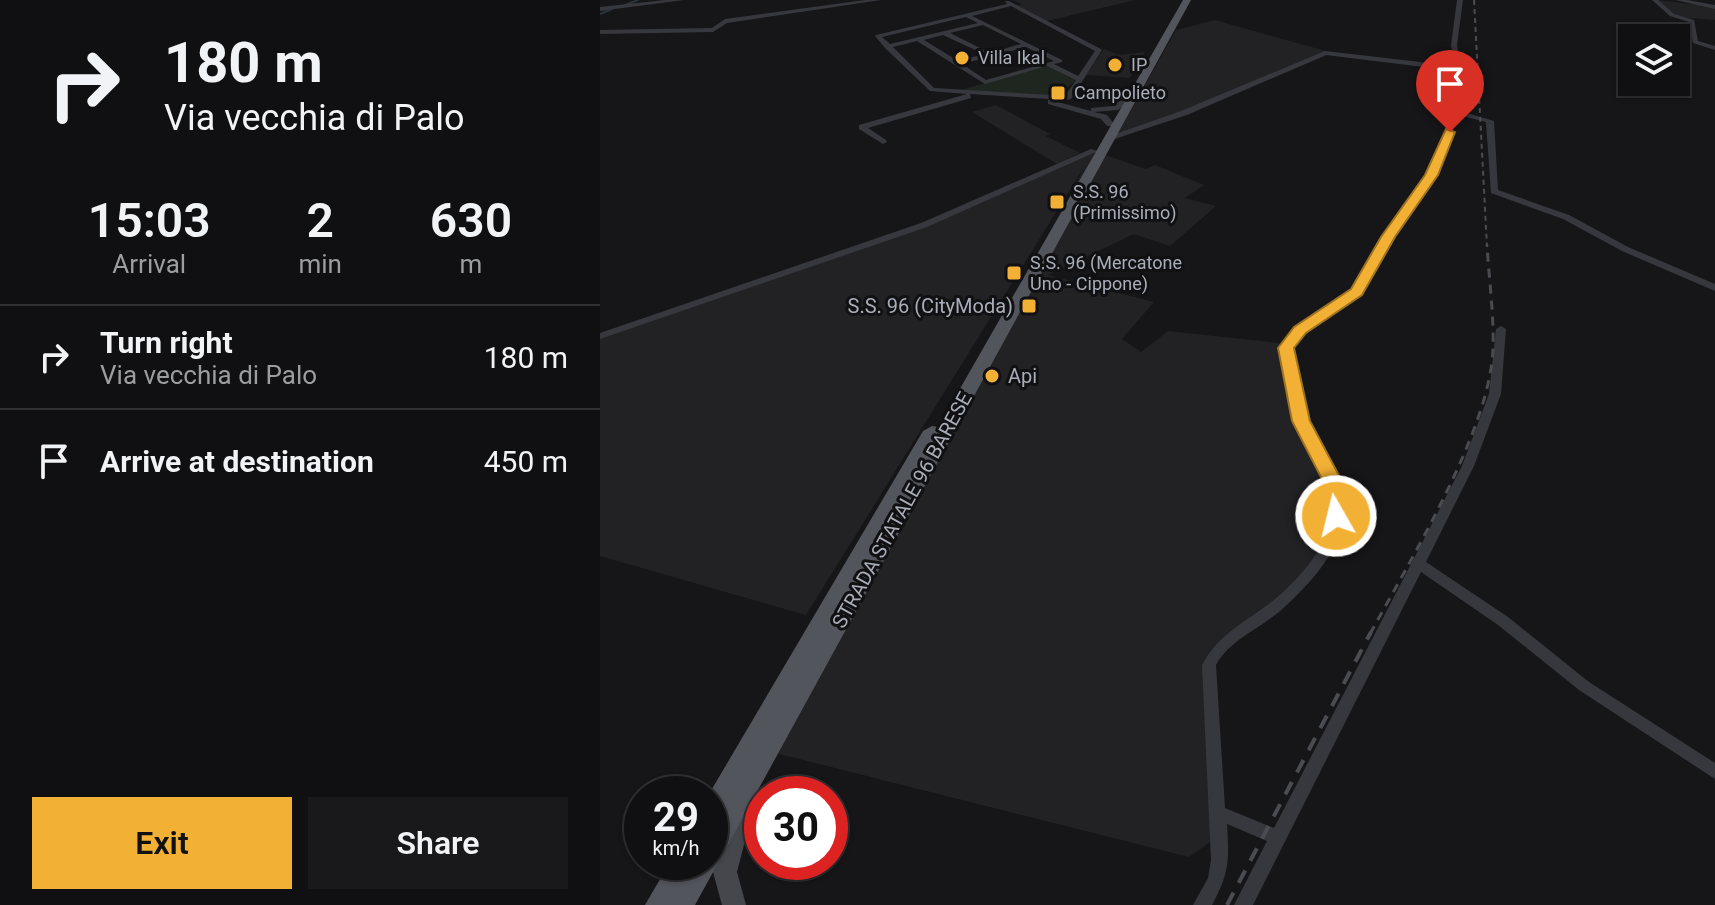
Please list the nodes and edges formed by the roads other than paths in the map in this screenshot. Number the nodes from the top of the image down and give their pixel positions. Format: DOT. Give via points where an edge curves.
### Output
graph roads {
  1 [pos="681,0"];
  2 [pos="878,0"];
  3 [pos="1181,0"];
  4 [pos="1187,0"];
  5 [pos="1460,0"];
  6 [pos="1655,0"];
  7 [pos="1678,0"];
  8 [pos="1007,3"];
  9 [pos="1715,7"];
  10 [pos="600,9"];
  11 [pos="966,15"];
  12 [pos="986,23"];
  13 [pos="600,32"];
  14 [pos="944,33"];
  15 [pos="918,39"];
  16 [pos="1025,45"];
  17 [pos="887,47"];
  18 [pos="1715,48"];
  19 [pos="990,55"];
  20 [pos="956,64"];
  21 [pos="1048,64"];
  22 [pos="1459,69"];
  23 [pos="1079,79"];
  24 [pos="1074,87"];
  25 [pos="978,93"];
  26 [pos="1051,98"];
  27 [pos="1065,100"];
  28 [pos="1122,103"];
  29 [pos="1456,112"];
  30 [pos="1110,131"];
  31 [pos="883,142"];
  32 [pos="1094,151"];
  33 [pos="1715,288"];
  34 [pos="1501,329"];
  35 [pos="600,336"];
  36 [pos="1419,564"];
  37 [pos="1715,772"];
  38 [pos="753,776"];
  39 [pos="728,785"];
  40 [pos="744,792"];
  41 [pos="744,804"];
  42 [pos="1217,812"];
  43 [pos="728,820"];
  44 [pos="1277,837"];
  45 [pos="674,880"];
  46 [pos="695,880"];
  47 [pos="659,905"];
  48 [pos="680,905"];
  49 [pos="734,905"];
  50 [pos="1202,905"];
  51 [pos="1243,905"];
  1 -- 10 [label="street"];
  2 -- 13 [label="street" via="725,21 713,30"];
  3 -- 28 [label="main road, STRADA STATALE 96 BARESE"];
  4 -- 30 [label="main road, STRADA STATALE 96 BARESE"];
  5 -- 22 [label="street" via="1454,45"];
  6 -- 18 [label="street" via="1674,17 1692,21 1695,42"];
  7 -- 9 [label="street"];
  8 -- 11 [label="street"];
  8 -- 23 [label="street" via="1099,50"];
  11 -- 12 [label="street"];
  11 -- 17 [label="street" via="878,36"];
  12 -- 14 [label="street"];
  12 -- 16 [label="street" via="1030,44"];
  14 -- 15 [label="street"];
  14 -- 19 [label="street"];
  15 -- 17 [label="street"];
  15 -- 20 [label="street"];
  16 -- 19 [label="street"];
  16 -- 21 [label="street" via="1060,61"];
  17 -- 25 [label="street" via="932,90"];
  19 -- 20 [label="street"];
  20 -- 21 [label="street" via="985,82"];
  21 -- 23 [label="street"];
  22 -- 29 [label="street"];
  22 -- 30 [label="street" via="1325,53 1184,113"];
  23 -- 24 [label="street"];
  24 -- 26 [label="street"];
  24 -- 27 [label="street"];
  25 -- 26 [label="street"];
  25 -- 31 [label="street" via="862,127"];
  26 -- 27 [label="street"];
  26 -- 30 [label="street" via="1104,117"];
  27 -- 28 [label="street" via="1090,109"];
  28 -- 30 [label="main road, STRADA STATALE 96 BARESE"];
  29 -- 33 [label="street" via="1490,121 1494,191 1566,217"];
  29 -- 42 [label="street" via="1432,175 1357,292 1300,330 1286,348 1301,421 1333,483 1336,516 1331,548 1311,574 1215,651 1209,665"];
  30 -- 32 [label="main road, STRADA STATALE 96 BARESE"];
  30 -- 38 [label="main road, STRADA STATALE 96 BARESE"];
  32 -- 35 [label="street" via="924,225"];
  32 -- 39 [label="main road, STRADA STATALE 96 BARESE"];
  34 -- 36 [label="street" via="1495,394 1486,424"];
  36 -- 37 [label="street" via="1503,621 1584,686"];
  36 -- 44 [label="street"];
  40 -- 43 [label="main road, STRADA STATALE 96 BARESE"];
  41 -- 49 [label="main road" via="725,872"];
  42 -- 44 [label="street"];
  42 -- 50 [label="street" via="1220,860"];
  44 -- 51 [label="street"];
  45 -- 47 [label="main road"];
  46 -- 48 [label="main road"];
}
